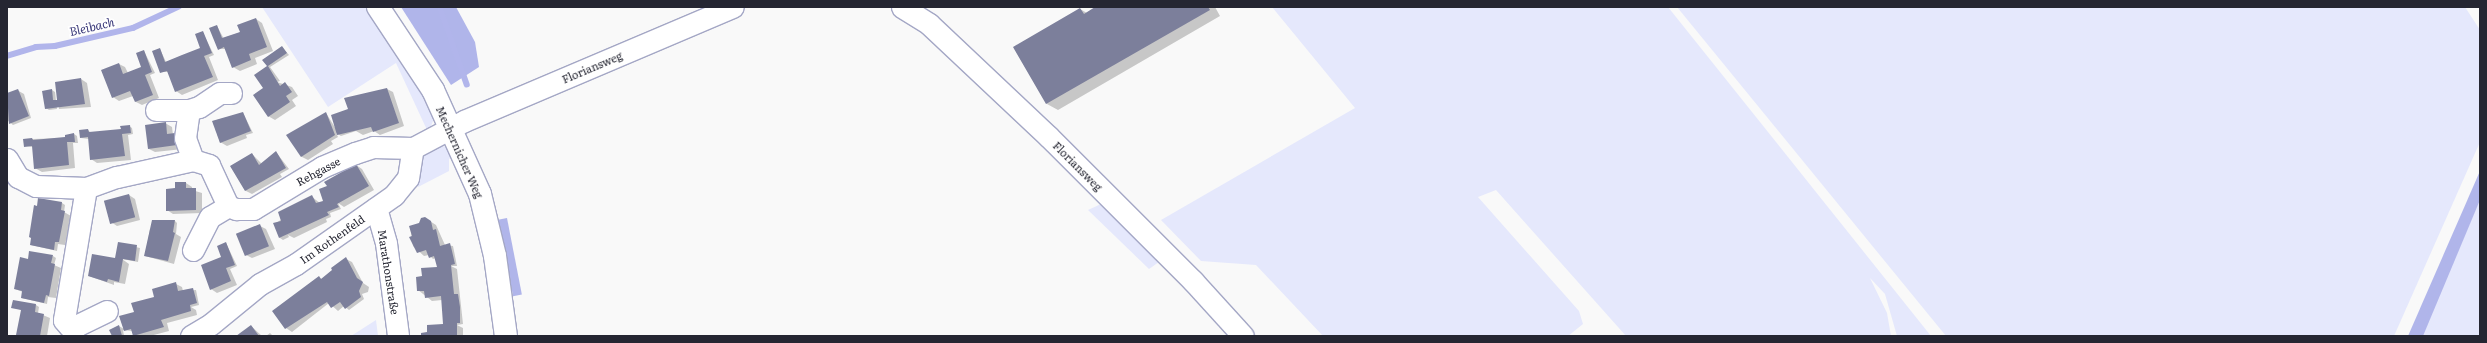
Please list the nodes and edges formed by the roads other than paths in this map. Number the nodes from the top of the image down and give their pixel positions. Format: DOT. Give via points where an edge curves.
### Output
graph roads {
  1 [pos="378,7"];
  2 [pos="733,7"];
  3 [pos="902,7"];
  4 [pos="231,93"];
  5 [pos="156,110"];
  6 [pos="189,110"];
  7 [pos="451,127"];
  8 [pos="413,148"];
  9 [pos="7,159"];
  10 [pos="193,160"];
  11 [pos="86,188"];
  12 [pos="228,206"];
  13 [pos="376,208"];
  14 [pos="193,250"];
  15 [pos="107,311"];
  16 [pos="66,331"];
  17 [pos="191,336"];
  18 [pos="398,336"];
  19 [pos="506,336"];
  20 [pos="1243,336"];
  1 -- 7 [label="street, Mechernicher Weg" via="413,58"];
  2 -- 7 [label="street, Floriansweg"];
  3 -- 20 [label="street, Floriansweg" via="929,24 1048,137 1193,281"];
  4 -- 6 [label="street" via="220,93 199,107"];
  5 -- 6 [label="street"];
  6 -- 10 [label="street" via="185,138"];
  7 -- 8 [label="street"];
  7 -- 19 [label="street, Mechernicher Weg" via="480,194 495,256"];
  8 -- 12 [label="street, Rehgasse" via="373,147 322,167 253,209 236,209"];
  8 -- 13 [label="street, Im Rothenfeld" via="408,178 401,189"];
  9 -- 11 [label="street" via="18,177 36,186"];
  10 -- 11 [label="street" via="117,177"];
  10 -- 12 [label="street" via="209,165"];
  11 -- 16 [label="street" via="64,320"];
  12 -- 14 [label="street" via="210,217"];
  13 -- 17 [label="street, Im Rothenfeld" via="296,264 260,284 211,324"];
  13 -- 18 [label="street, Marathonstraße" via="386,243"];
  15 -- 16 [label="street"];
}
